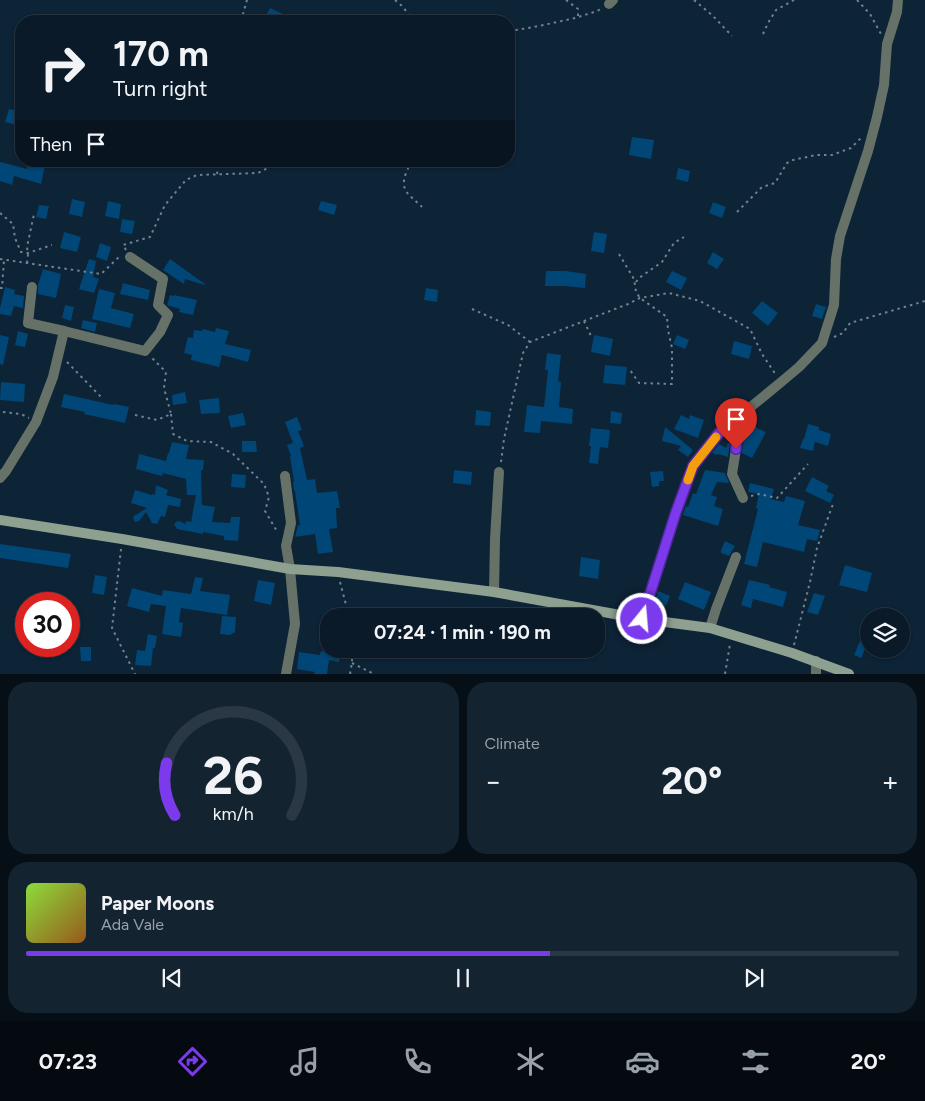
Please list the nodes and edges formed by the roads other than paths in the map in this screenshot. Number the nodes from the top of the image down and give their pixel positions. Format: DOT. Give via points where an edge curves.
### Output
graph roads {
  1 [pos="898,0"];
  2 [pos="130,257"];
  3 [pos="32,287"];
  4 [pos="64,331"];
  5 [pos="738,418"];
  6 [pos="499,472"];
  7 [pos="285,476"];
  8 [pos="0,478"];
  9 [pos="743,498"];
  10 [pos="0,520"];
  11 [pos="736,556"];
  12 [pos="290,569"];
  13 [pos="494,592"];
  14 [pos="642,619"];
  15 [pos="710,628"];
  16 [pos="816,661"];
  17 [pos="286,674"];
  18 [pos="816,674"];
  19 [pos="849,674"];
  1 -- 5 [label="street" via="887,44 884,85 875,127 840,236 834,305 822,343 799,367"];
  2 -- 4 [label="street" via="163,279 158,306 168,315 145,351"];
  3 -- 4 [label="street" via="28,323"];
  4 -- 8 [label="street" via="53,377 36,422"];
  5 -- 9 [label="street" via="732,474"];
  5 -- 14 [label="street" via="719,433 693,466"];
  6 -- 13 [label="street"];
  7 -- 12 [label="street" via="291,523 286,546"];
  10 -- 12 [label="main road"];
  11 -- 15 [label="street"];
  12 -- 13 [label="main road"];
  12 -- 17 [label="street" via="295,624"];
  13 -- 14 [label="main road"];
  14 -- 15 [label="main road"];
  15 -- 16 [label="main road"];
  16 -- 18 [label="street"];
  16 -- 19 [label="main road"];
}
